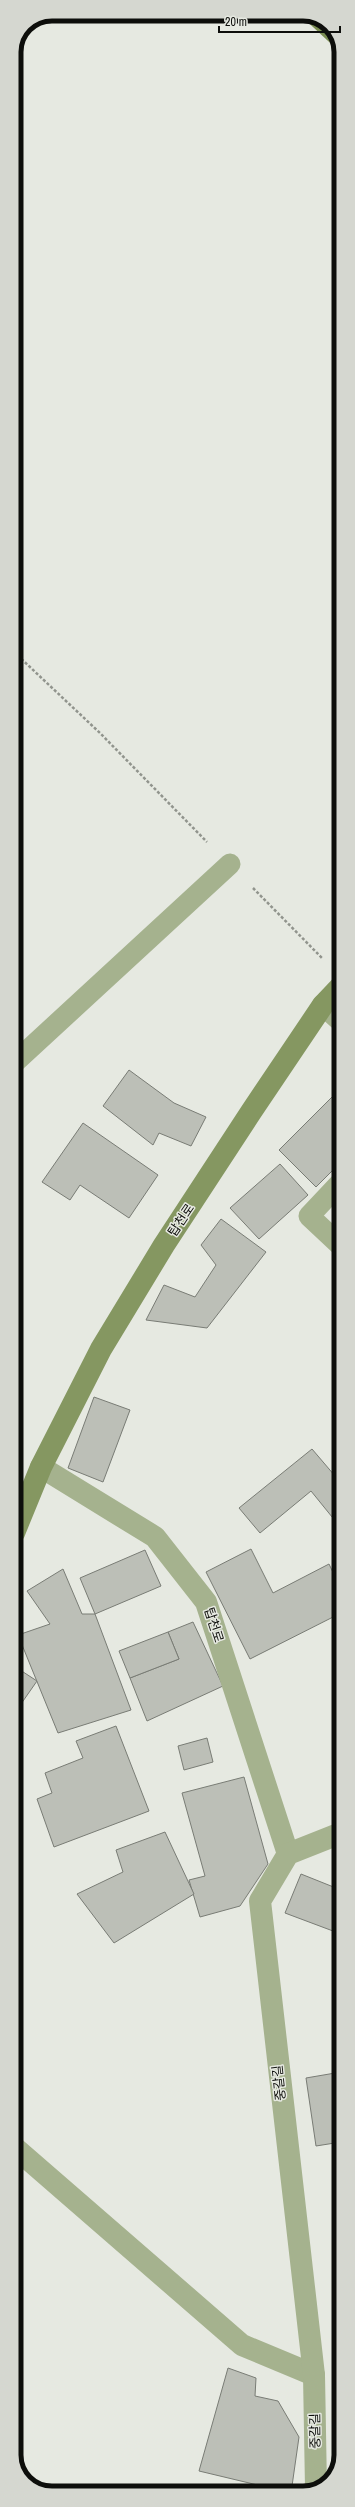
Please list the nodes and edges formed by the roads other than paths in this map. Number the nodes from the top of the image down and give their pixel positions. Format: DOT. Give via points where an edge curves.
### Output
graph roads {
  1 [pos="230,864"];
  2 [pos="334,993"];
  3 [pos="323,1005"];
  4 [pos="334,1015"];
  5 [pos="21,1057"];
  6 [pos="334,1189"];
  7 [pos="334,1239"];
  8 [pos="41,1467"];
  9 [pos="21,1515"];
  10 [pos="334,1836"];
  11 [pos="288,1854"];
  12 [pos="21,2153"];
  13 [pos="314,2375"];
  14 [pos="316,2483"];
  1 -- 5 [label="lane"];
  2 -- 3 [label="main road, 탑천로"];
  3 -- 4 [label="street"];
  3 -- 8 [label="main road, 탑천로" via="164,1245 101,1349"];
  6 -- 7 [label="lane" via="309,1216"];
  8 -- 9 [label="main road, 탑천로"];
  8 -- 11 [label="street, 탑천로" via="155,1536 206,1602"];
  10 -- 11 [label="street"];
  11 -- 13 [label="street, 중갈길" via="260,1901"];
  12 -- 13 [label="street" via="242,2345"];
  13 -- 14 [label="street, 중갈길"];
}
